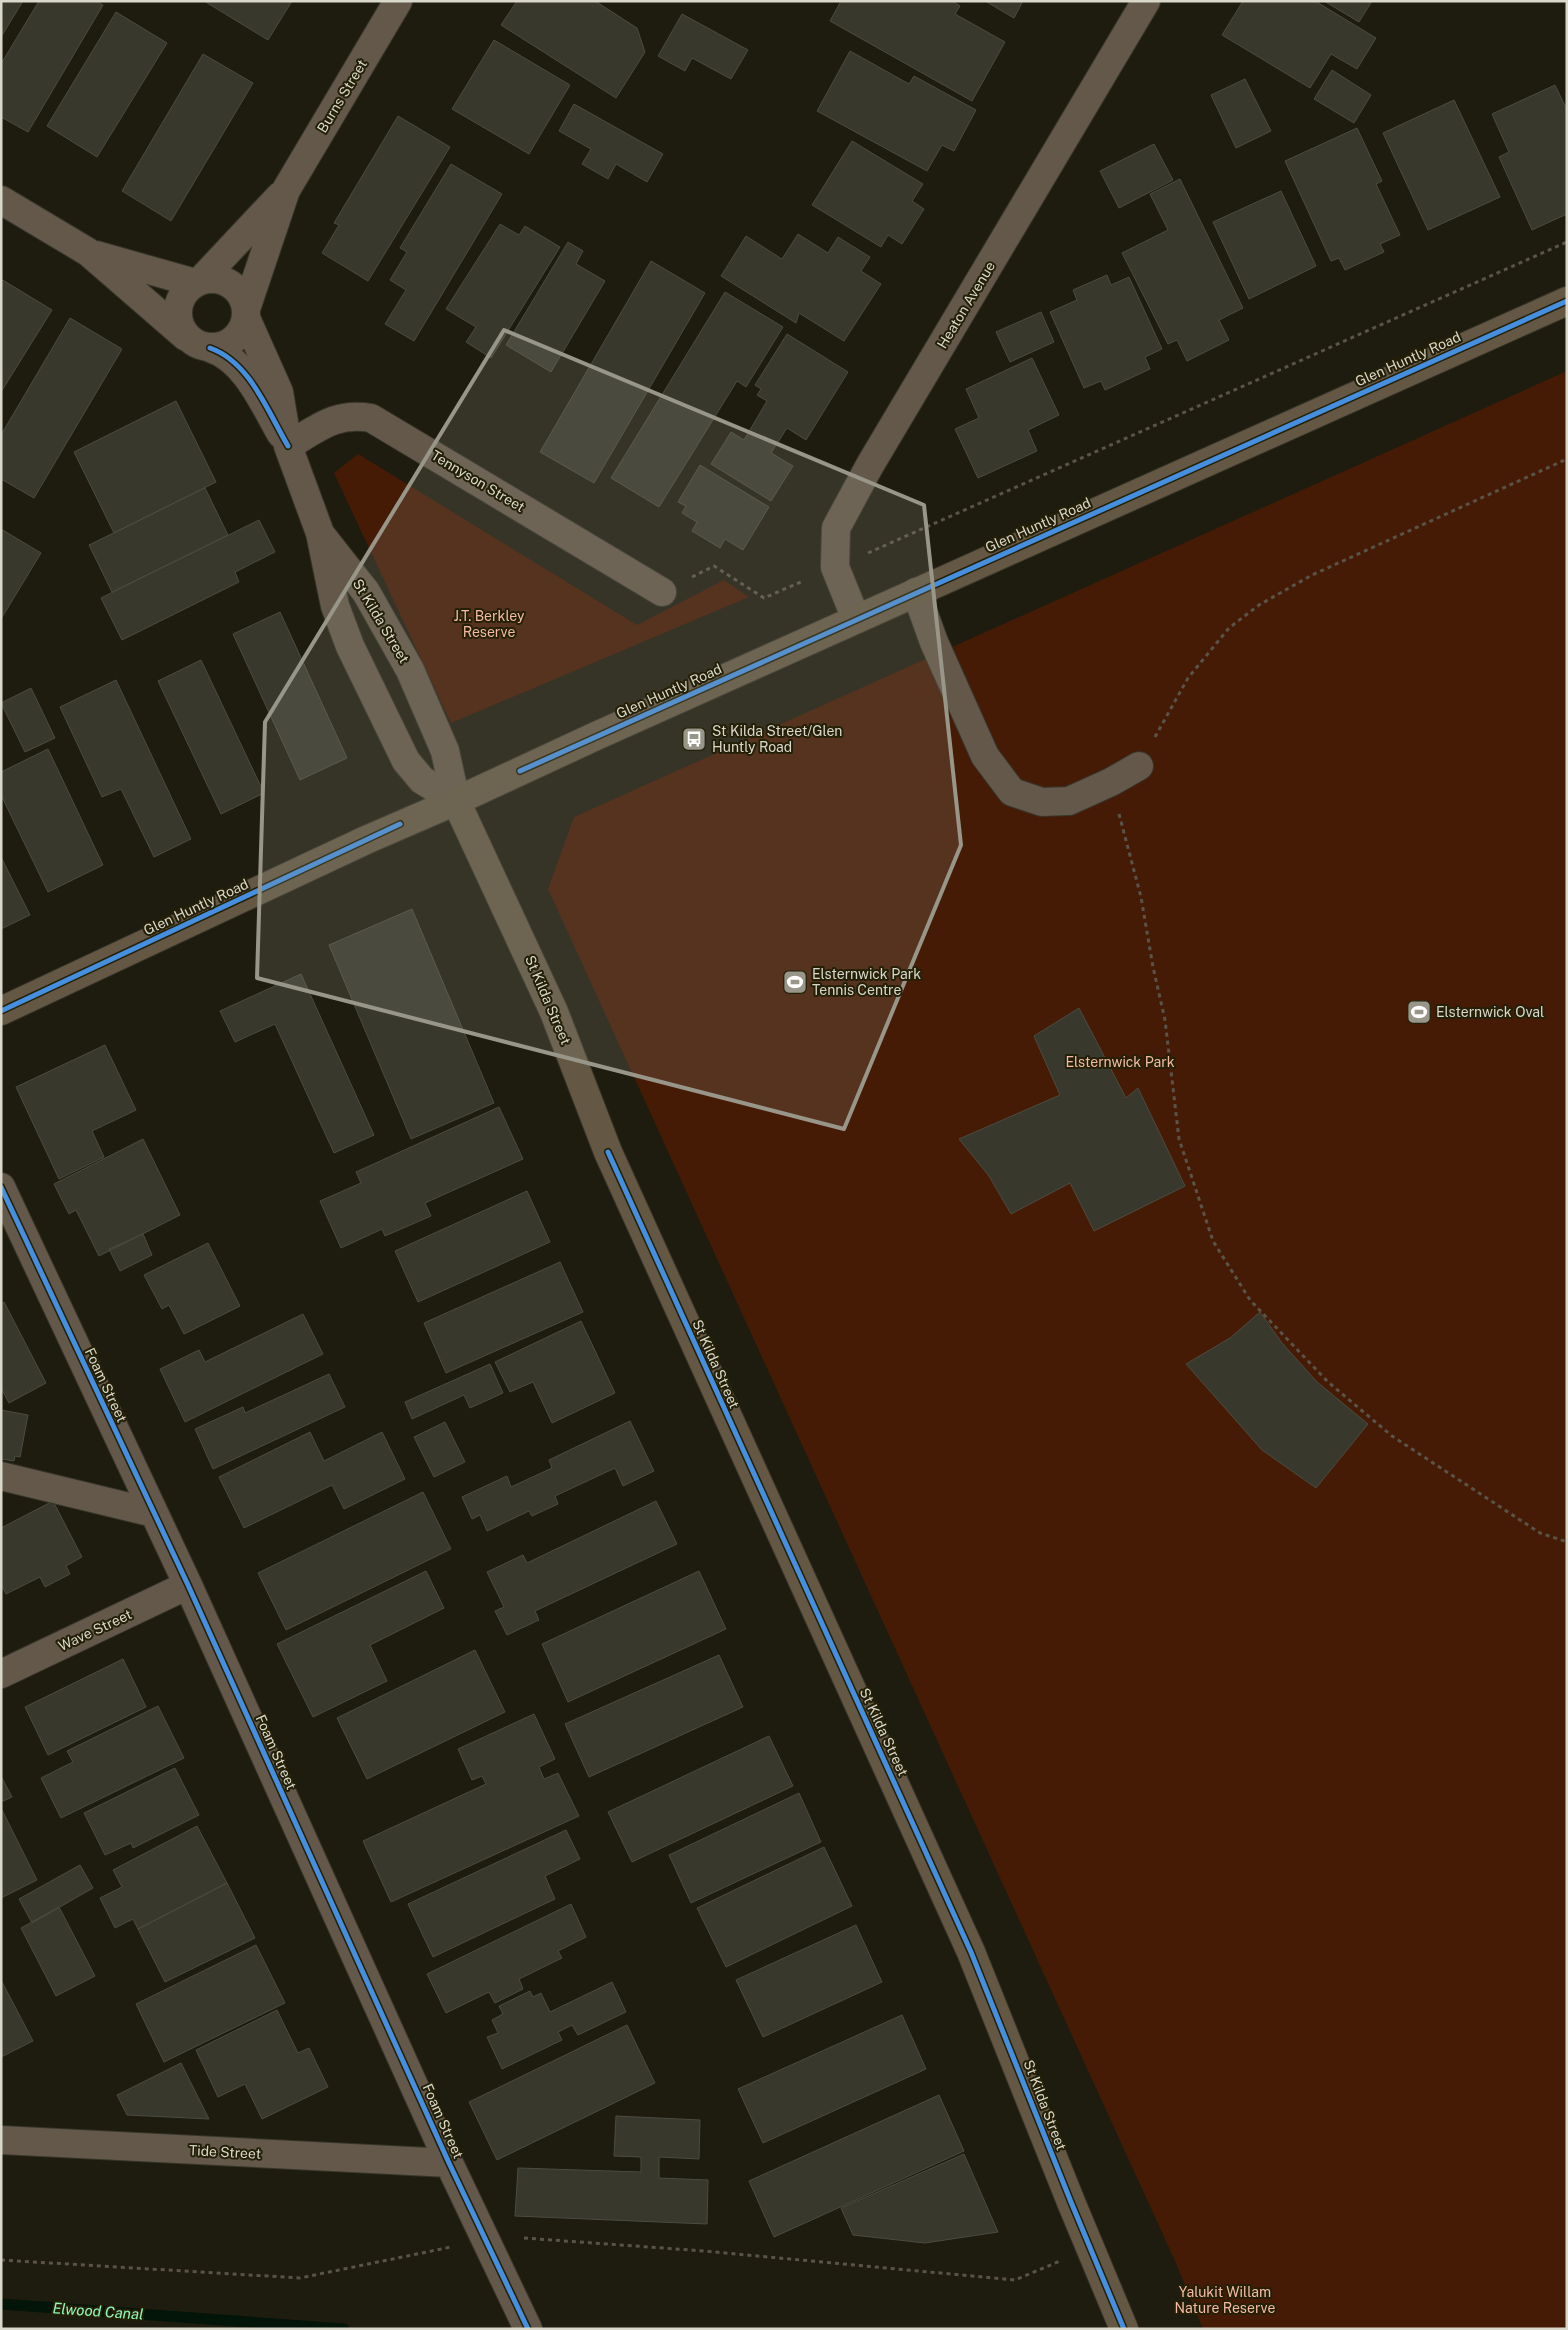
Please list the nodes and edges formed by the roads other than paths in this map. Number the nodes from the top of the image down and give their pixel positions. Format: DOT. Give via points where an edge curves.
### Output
graph roads {
  1 [pos="398,1"];
  2 [pos="1146,1"];
  3 [pos="286,190"];
  4 [pos="1,200"];
  5 [pos="88,252"];
  6 [pos="198,282"];
  7 [pos="1567,301"];
  8 [pos="246,313"];
  9 [pos="198,342"];
  10 [pos="288,446"];
  11 [pos="320,533"];
  12 [pos="662,592"];
  13 [pos="916,592"];
  14 [pos="856,619"];
  15 [pos="1139,766"];
  16 [pos="456,801"];
  17 [pos="1,1011"];
  18 [pos="1,1187"];
  19 [pos="1,1476"];
  20 [pos="154,1513"];
  21 [pos="188,1585"];
  22 [pos="1,1674"];
  23 [pos="1,2140"];
  24 [pos="450,2163"];
  25 [pos="528,2329"];
  26 [pos="1124,2329"];
  1 -- 3 [label="street, Burns Street"];
  2 -- 14 [label="street, Heaton Avenue" via="836,528 835,567"];
  3 -- 6 [label="street, Burns Street"];
  3 -- 8 [label="street, Burns Street"];
  4 -- 5 [label="street"];
  5 -- 6 [label="street"];
  5 -- 9 [label="street"];
  6 -- 8 [label="street" via="218,279 234,287 244,301"];
  6 -- 9 [label="street" via="186,289 178,305 178,322"];
  7 -- 13 [label="main road, Glen Huntly Road"];
  8 -- 9 [label="street" via="244,326 234,340 218,347"];
  8 -- 10 [label="street" via="280,392"];
  9 -- 10 [label="street" via="225,355 244,373"];
  10 -- 11 [label="street, St Kilda Street"];
  10 -- 12 [label="street, Tennyson Street" via="332,420 346,416 371,418"];
  11 -- 16 [label="street, St Kilda Street" via="366,592 410,670 445,751"];
  11 -- 16 [label="street, St Kilda Street" via="329,583 342,625 406,760 422,780"];
  13 -- 14 [label="main road, Glen Huntly Road"];
  13 -- 15 [label="street" via="934,642 985,756 1012,792 1042,802 1069,801"];
  14 -- 16 [label="main road, Glen Huntly Road"];
  16 -- 17 [label="main road, Glen Huntly Road"];
  16 -- 26 [label="main road, St Kilda Street" via="554,1012 611,1158 971,1952"];
  18 -- 20 [label="street, Foam Street"];
  19 -- 20 [label="street"];
  20 -- 21 [label="street, Foam Street"];
  21 -- 22 [label="street, Wave Street"];
  21 -- 24 [label="street, Foam Street"];
  23 -- 24 [label="street, Tide Street"];
  24 -- 25 [label="street, Foam Street"];
}
